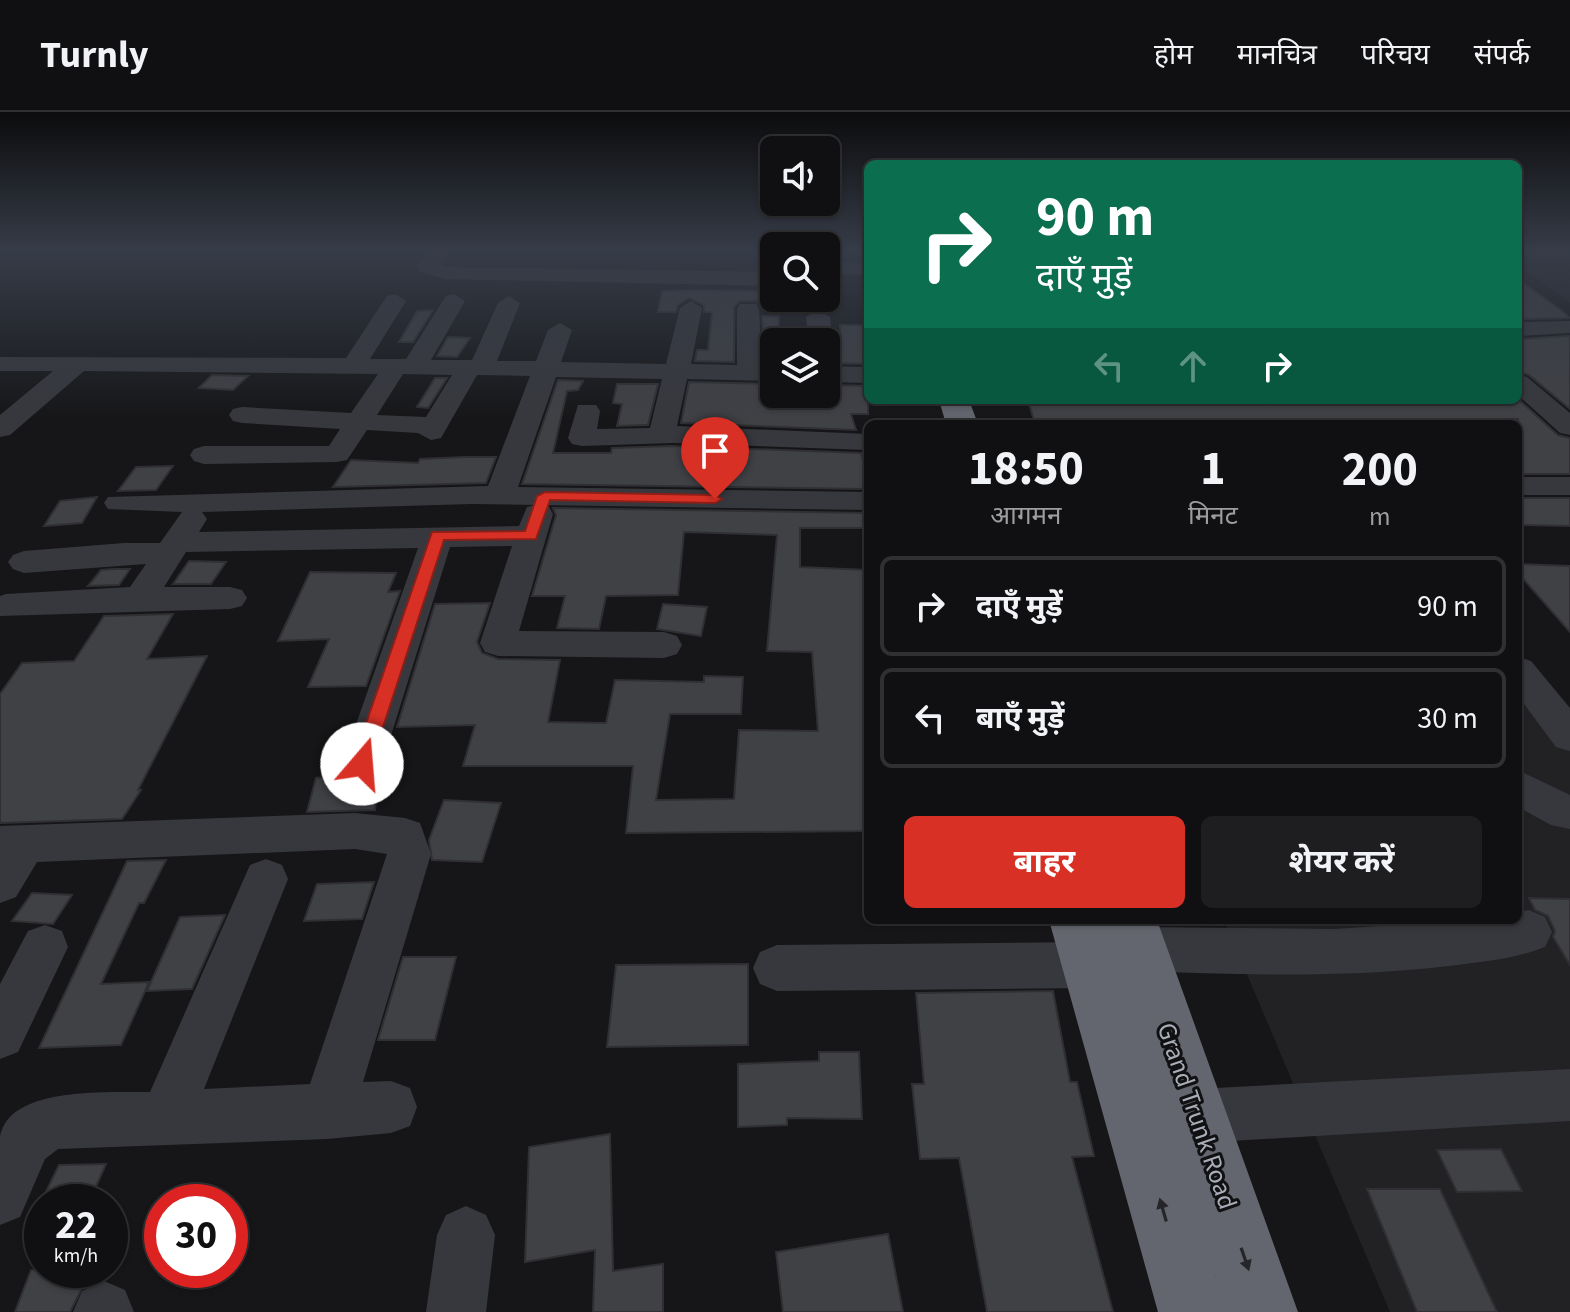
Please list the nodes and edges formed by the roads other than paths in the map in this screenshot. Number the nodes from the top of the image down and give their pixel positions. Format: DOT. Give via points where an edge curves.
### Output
graph roads {
  1 [pos="390,308"];
  2 [pos="449,308"];
  3 [pos="506,308"];
  4 [pos="691,308"];
  5 [pos="748,309"];
  6 [pos="818,317"];
  7 [pos="819,328"];
  8 [pos="1526,328"];
  9 [pos="560,330"];
  10 [pos="1562,337"];
  11 [pos="0,364"];
  12 [pos="43,364"];
  13 [pos="77,364"];
  14 [pos="760,364"];
  15 [pos="353,366"];
  16 [pos="404,367"];
  17 [pos="475,368"];
  18 [pos="546,370"];
  19 [pos="676,372"];
  20 [pos="760,373"];
  21 [pos="840,374"];
  22 [pos="864,375"];
  23 [pos="1522,385"];
  24 [pos="1570,389"];
  25 [pos="0,398"];
  26 [pos="587,411"];
  27 [pos="242,415"];
  28 [pos="359,421"];
  29 [pos="1570,427"];
  30 [pos="0,429"];
  31 [pos="665,436"];
  32 [pos="864,442"];
  33 [pos="204,455"];
  34 [pos="1522,486"];
  35 [pos="1570,486"];
  36 [pos="500,495"];
  37 [pos="545,496"];
  38 [pos="864,501"];
  39 [pos="119,503"];
  40 [pos="202,503"];
  41 [pos="438,535"];
  42 [pos="531,536"];
  43 [pos="175,548"];
  44 [pos="24,562"];
  45 [pos="230,598"];
  46 [pos="136,599"];
  47 [pos="6,606"];
  48 [pos="664,645"];
  49 [pos="1522,675"];
  50 [pos="1570,736"];
  51 [pos="362,764"];
  52 [pos="1522,789"];
  53 [pos="1566,813"];
  54 [pos="13,844"];
  55 [pos="266,879"];
  56 [pos="0,883"];
  57 [pos="1529,932"];
  58 [pos="1109,939"];
  59 [pos="45,947"];
  60 [pos="777,968"];
  61 [pos="0,1034"];
  62 [pos="1570,1095"];
  63 [pos="391,1107"];
  64 [pos="327,1112"];
  65 [pos="1197,1116"];
  66 [pos="165,1119"];
  67 [pos="18,1130"];
  68 [pos="0,1197"];
  69 [pos="466,1235"];
  70 [pos="456,1312"];
  71 [pos="1193,1312"];
  72 [pos="1263,1312"];
  1 -- 15 [label="street"];
  2 -- 16 [label="street"];
  3 -- 17 [label="street"];
  4 -- 19 [label="street"];
  5 -- 14 [label="street"];
  6 -- 7 [label="street"];
  8 -- 10 [label="street"];
  9 -- 18 [label="street"];
  11 -- 12 [label="street"];
  12 -- 13 [label="street"];
  12 -- 25 [label="street"];
  13 -- 15 [label="street"];
  13 -- 30 [label="street"];
  15 -- 16 [label="street"];
  16 -- 17 [label="street"];
  16 -- 28 [label="street"];
  17 -- 18 [label="street"];
  17 -- 28 [label="street" via="433,429"];
  18 -- 19 [label="street"];
  18 -- 36 [label="street"];
  19 -- 20 [label="street"];
  19 -- 31 [label="street" via="660,430"];
  21 -- 22 [label="street"];
  23 -- 24 [label="street"];
  23 -- 29 [label="street"];
  26 -- 31 [label="street" via="582,438"];
  27 -- 28 [label="street"];
  28 -- 33 [label="street" via="337,454"];
  31 -- 32 [label="street"];
  34 -- 35 [label="street"];
  36 -- 37 [label="street"];
  36 -- 40 [label="street"];
  37 -- 38 [label="street"];
  37 -- 42 [label="street"];
  39 -- 40 [label="street"];
  40 -- 43 [label="street"];
  41 -- 42 [label="street"];
  41 -- 43 [label="street"];
  41 -- 51 [label="street"];
  42 -- 48 [label="street" via="498,643"];
  43 -- 44 [label="street"];
  43 -- 46 [label="street"];
  45 -- 46 [label="street"];
  46 -- 47 [label="street"];
  49 -- 50 [label="street"];
  52 -- 53 [label="street"];
  54 -- 56 [label="street"];
  54 -- 64 [label="street" via="355,831 405,836 409,854"];
  55 -- 66 [label="street"];
  57 -- 58 [label="street" via="1464,944 1288,954"];
  58 -- 60 [label="street"];
  58 -- 65 [label="highway, Grand Trunk Road"];
  71 -- 58 [label="highway, one-way"];
  59 -- 61 [label="street"];
  62 -- 65 [label="street"];
  63 -- 64 [label="street"];
  64 -- 66 [label="street"];
  65 -- 72 [label="highway, Grand Trunk Road, one-way"];
  66 -- 67 [label="street" via="62,1120"];
  67 -- 68 [label="street" via="26,1140"];
  69 -- 70 [label="street"];
}
